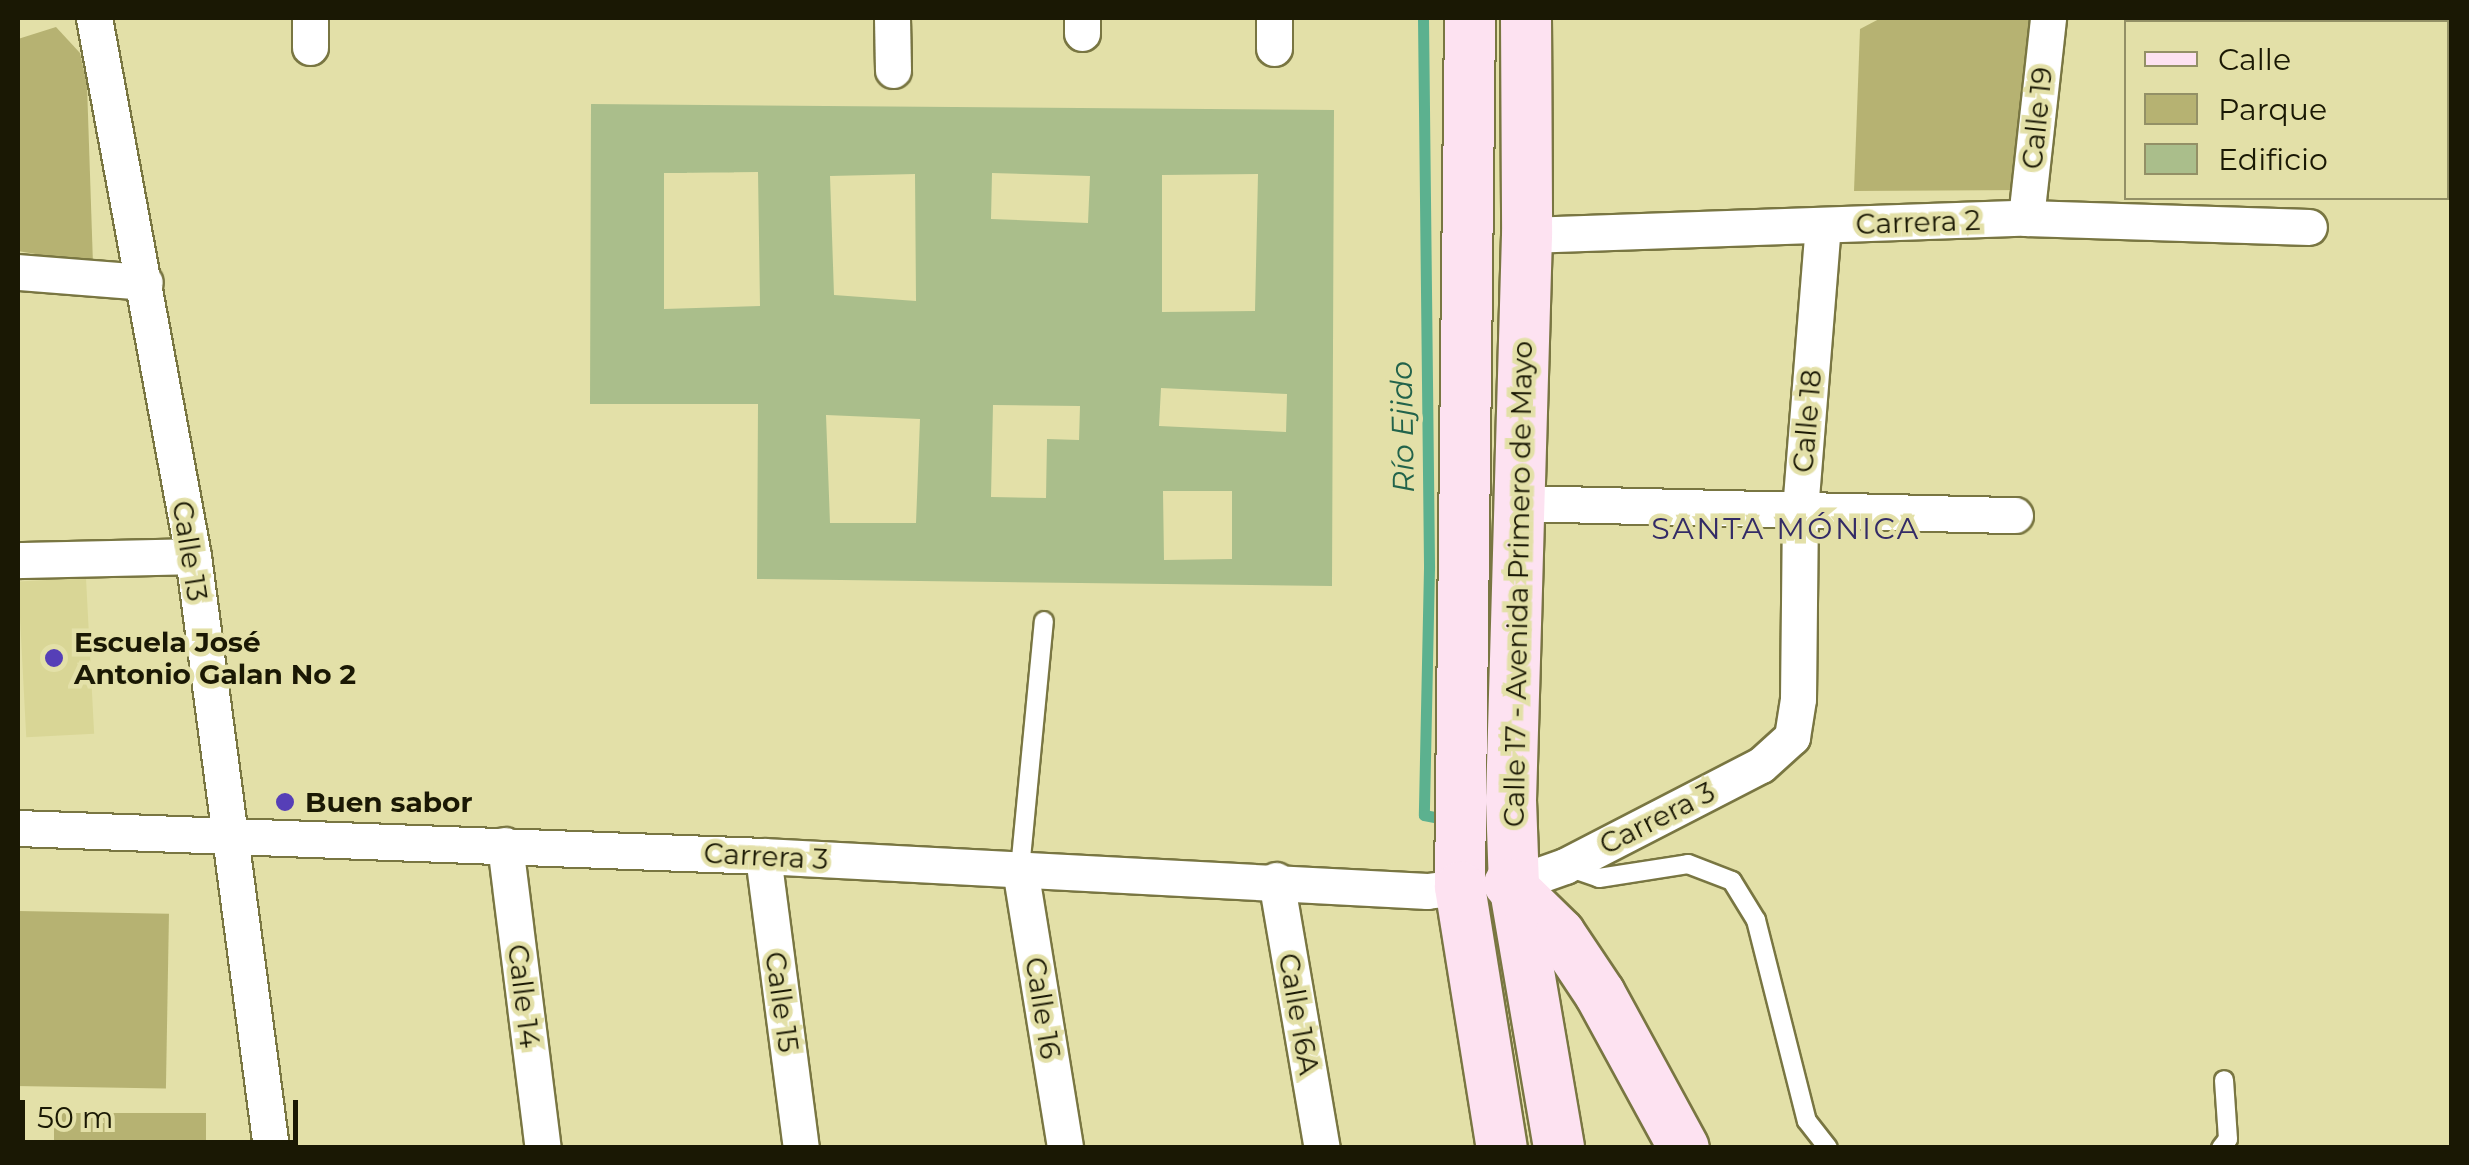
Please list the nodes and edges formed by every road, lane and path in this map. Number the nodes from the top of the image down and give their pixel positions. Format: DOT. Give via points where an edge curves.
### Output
graph roads {
  1 [pos="94,18"];
  2 [pos="892,18"];
  3 [pos="1470,18"];
  4 [pos="1526,18"];
  5 [pos="2048,18"];
  6 [pos="893,70"];
  7 [pos="2026,218"];
  8 [pos="1823,225"];
  9 [pos="2309,227"];
  10 [pos="1527,235"];
  11 [pos="18,272"];
  12 [pos="146,282"];
  13 [pos="1518,503"];
  14 [pos="1800,510"];
  15 [pos="2015,515"];
  16 [pos="192,556"];
  17 [pos="18,560"];
  18 [pos="1044,621"];
  19 [pos="1792,737"];
  20 [pos="18,828"];
  21 [pos="228,839"];
  22 [pos="505,845"];
  23 [pos="762,856"];
  24 [pos="1565,866"];
  25 [pos="1020,868"];
  26 [pos="1276,880"];
  27 [pos="1514,884"];
  28 [pos="1443,889"];
  29 [pos="2224,1080"];
  30 [pos="272,1148"];
  31 [pos="543,1148"];
  32 [pos="802,1148"];
  33 [pos="1065,1148"];
  34 [pos="1322,1148"];
  35 [pos="1502,1148"];
  36 [pos="1558,1148"];
  37 [pos="1684,1148"];
  38 [pos="1828,1148"];
  39 [pos="2221,1148"];
  1 -- 12 [label="street, Calle 13"];
  2 -- 6 [label="street"];
  3 -- 28 [label="main road, Calle 17 - Avenida Primero de Mayo"];
  4 -- 10 [label="main road, Calle 17 - Avenida Primero de Mayo"];
  5 -- 7 [label="street, Calle 19"];
  7 -- 8 [label="street, Carrera 2"];
  7 -- 9 [label="street, Carrera 2"];
  8 -- 10 [label="street, Carrera 2"];
  8 -- 14 [label="street, Calle 18"];
  10 -- 13 [label="main road, Calle 17 - Avenida Primero de Mayo"];
  11 -- 12 [label="street"];
  12 -- 16 [label="street, Calle 13"];
  13 -- 14 [label="street"];
  13 -- 27 [label="main road, Calle 17 - Avenida Primero de Mayo"];
  14 -- 15 [label="street"];
  14 -- 19 [label="street, Calle 18"];
  16 -- 17 [label="street"];
  16 -- 21 [label="street, Calle 13"];
  18 -- 25 [label="lane"];
  19 -- 24 [label="street, Carrera 3" via="1761,765"];
  20 -- 21 [label="street, Carrera 3"];
  21 -- 22 [label="street, Carrera 3"];
  21 -- 30 [label="street, Calle 13"];
  22 -- 23 [label="street, Carrera 3"];
  22 -- 31 [label="street, Calle 14"];
  23 -- 25 [label="street, Carrera 3"];
  23 -- 32 [label="street, Calle 15"];
  24 -- 27 [label="street, Carrera 3"];
  24 -- 38 [label="lane" via="1599,878 1688,864 1732,881 1756,920 1806,1121"];
  25 -- 26 [label="street, Carrera 3"];
  25 -- 33 [label="street, Calle 16"];
  26 -- 28 [label="street, Carrera 3"];
  26 -- 34 [label="street, Calle 16A"];
  27 -- 28 [label="main road, Carrera 3"];
  27 -- 36 [label="main road, Calle 17 - Avenida Primero de Mayo"];
  27 -- 37 [label="main road" via="1560,934 1600,994"];
  28 -- 35 [label="main road, Calle 17 - Avenida Primero de Mayo"];
  29 -- 39 [label="lane" via="2228,1139"];
}
